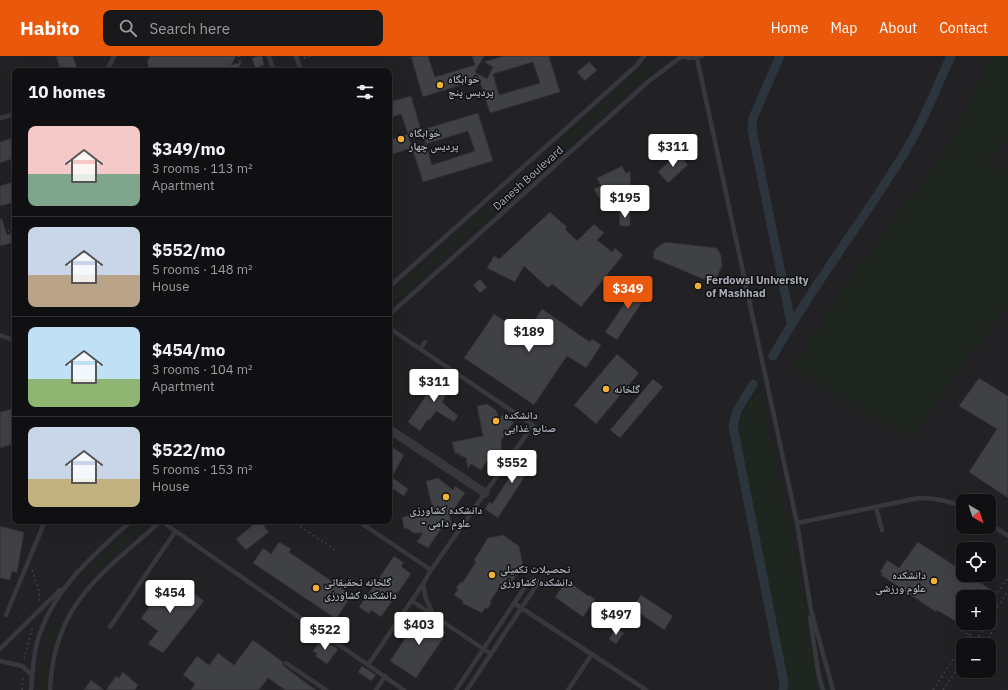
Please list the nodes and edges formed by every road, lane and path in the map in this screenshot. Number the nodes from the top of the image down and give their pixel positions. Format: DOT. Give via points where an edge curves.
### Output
graph roads {
  1 [pos="114,56"];
  2 [pos="239,56"];
  3 [pos="296,56"];
  4 [pos="644,56"];
  5 [pos="680,56"];
  6 [pos="269,57"];
  7 [pos="700,57"];
  8 [pos="108,68"];
  9 [pos="236,68"];
  10 [pos="273,68"];
  11 [pos="300,68"];
  12 [pos="12,115"];
  13 [pos="0,118"];
  14 [pos="12,225"];
  15 [pos="6,236"];
  16 [pos="392,284"];
  17 [pos="392,312"];
  18 [pos="392,330"];
  19 [pos="0,335"];
  20 [pos="12,340"];
  21 [pos="425,342"];
  22 [pos="421,348"];
  23 [pos="392,431"];
  24 [pos="485,493"];
  25 [pos="956,504"];
  26 [pos="876,508"];
  27 [pos="797,523"];
  28 [pos="44,524"];
  29 [pos="128,524"];
  30 [pos="158,524"];
  31 [pos="165,524"];
  32 [pos="297,524"];
  33 [pos="362,524"];
  34 [pos="996,528"];
  35 [pos="882,530"];
  36 [pos="175,532"];
  37 [pos="1008,536"];
  38 [pos="336,550"];
  39 [pos="431,570"];
  40 [pos="70,580"];
  41 [pos="1008,580"];
  42 [pos="423,584"];
  43 [pos="1008,591"];
  44 [pos="996,595"];
  45 [pos="412,601"];
  46 [pos="514,603"];
  47 [pos="522,608"];
  48 [pos="996,608"];
  49 [pos="811,610"];
  50 [pos="6,615"];
  51 [pos="434,616"];
  52 [pos="110,627"];
  53 [pos="961,630"];
  54 [pos="972,630"];
  55 [pos="969,635"];
  56 [pos="973,638"];
  57 [pos="0,649"];
  58 [pos="484,649"];
  59 [pos="491,654"];
  60 [pos="592,654"];
  61 [pos="0,661"];
  62 [pos="286,663"];
  63 [pos="368,665"];
  64 [pos="956,670"];
  65 [pos="32,675"];
  66 [pos="385,676"];
  67 [pos="31,690"];
  68 [pos="50,690"];
  69 [pos="326,690"];
  70 [pos="376,690"];
  71 [pos="404,690"];
  72 [pos="456,690"];
  73 [pos="467,690"];
  74 [pos="568,690"];
  75 [pos="646,690"];
  76 [pos="823,690"];
  77 [pos="833,690"];
  78 [pos="933,690"];
  79 [pos="943,690"];
  1 -- 8 [label="lane"];
  2 -- 9 [label="path"];
  3 -- 11 [label="lane"];
  4 -- 16 [label="lane, Danesh Boulevard"];
  5 -- 7 [label="lane"];
  5 -- 17 [label="lane, Danesh Boulevard"];
  6 -- 10 [label="lane"];
  7 -- 27 [label="lane"];
  12 -- 13 [label="lane"];
  14 -- 15 [label="path"];
  18 -- 22 [label="lane"];
  19 -- 20 [label="lane"];
  21 -- 22 [label="lane"];
  22 -- 24 [label="lane" via="533,425"];
  23 -- 24 [label="street"];
  24 -- 39 [label="lane"];
  25 -- 26 [label="lane" via="935,498 919,498"];
  26 -- 27 [label="lane"];
  26 -- 35 [label="lane"];
  27 -- 49 [label="lane"];
  28 -- 50 [label="lane"];
  29 -- 40 [label="lane"];
  30 -- 68 [label="lane" via="106,571 67,618 57,643 51,669"];
  31 -- 36 [label="lane"];
  32 -- 38 [label="path"];
  33 -- 39 [label="lane"];
  34 -- 37 [label="lane"];
  36 -- 52 [label="lane"];
  36 -- 63 [label="lane"];
  39 -- 42 [label="lane"];
  40 -- 57 [label="lane"];
  40 -- 65 [label="lane" via="51,607 40,634"];
  41 -- 44 [label="path"];
  42 -- 45 [label="lane"];
  42 -- 51 [label="lane" via="426,599"];
  43 -- 48 [label="path"];
  45 -- 51 [label="lane"];
  45 -- 63 [label="lane"];
  46 -- 47 [label="lane"];
  46 -- 47 [label="lane" via="529,581 535,578 536,586"];
  46 -- 58 [label="lane"];
  47 -- 59 [label="lane"];
  47 -- 60 [label="lane"];
  49 -- 76 [label="lane" via="813,638"];
  49 -- 77 [label="lane"];
  51 -- 58 [label="lane"];
  53 -- 55 [label="path"];
  54 -- 55 [label="path"];
  55 -- 56 [label="path"];
  55 -- 78 [label="path"];
  58 -- 59 [label="lane"];
  58 -- 72 [label="lane"];
  59 -- 73 [label="lane"];
  60 -- 74 [label="lane"];
  60 -- 75 [label="lane"];
  61 -- 65 [label="lane" via="22,666"];
  62 -- 69 [label="lane"];
  63 -- 66 [label="lane"];
  64 -- 79 [label="path"];
  65 -- 67 [label="lane"];
  66 -- 70 [label="lane"];
  66 -- 71 [label="lane"];
}
